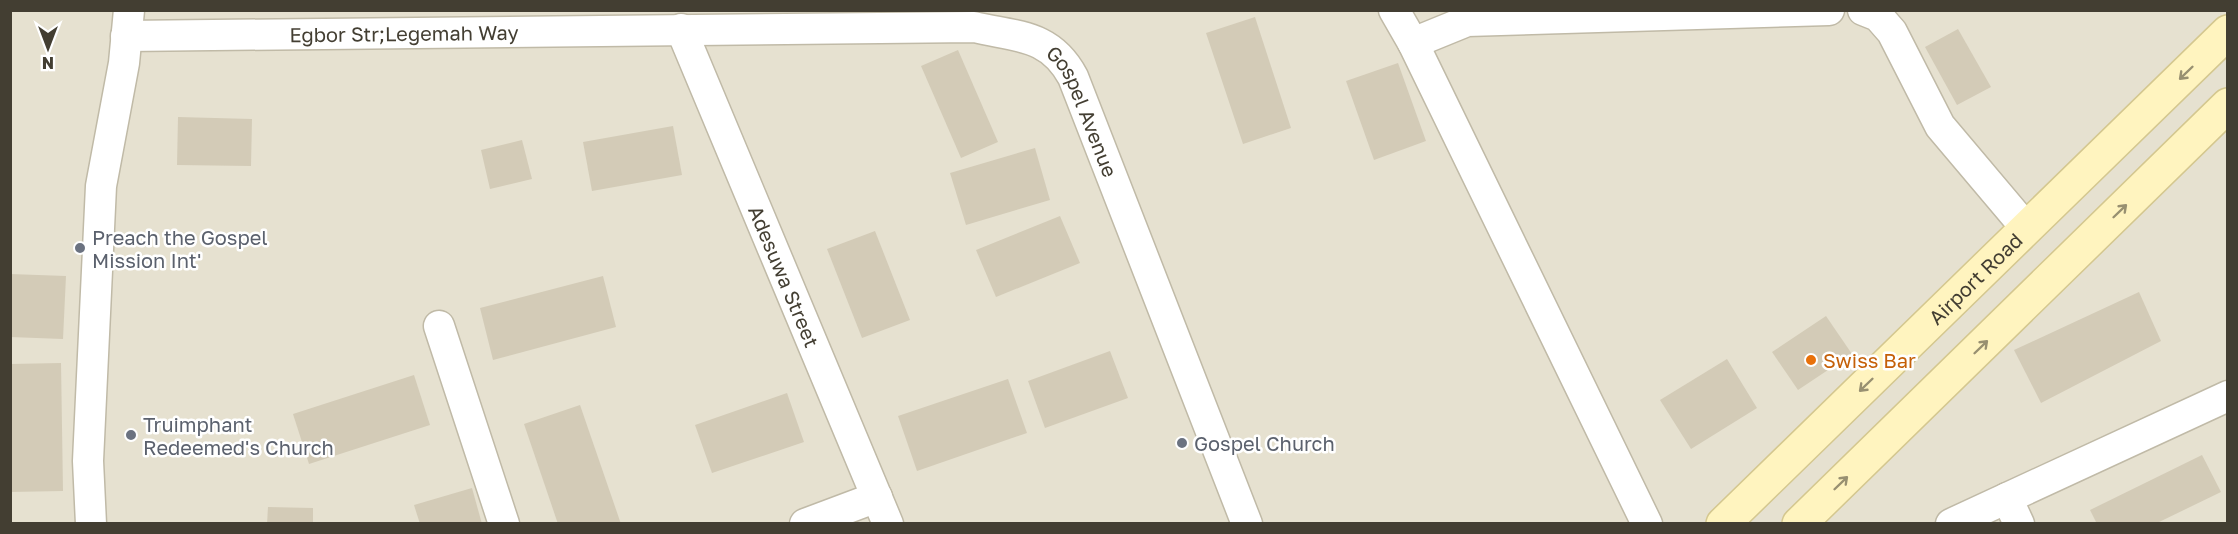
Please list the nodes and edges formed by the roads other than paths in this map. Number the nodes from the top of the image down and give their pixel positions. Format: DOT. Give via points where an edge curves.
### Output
graph roads {
  1 [pos="1394,10"];
  2 [pos="1829,10"];
  3 [pos="1863,10"];
  4 [pos="978,19"];
  5 [pos="552,21"];
  6 [pos="128,23"];
  7 [pos="681,29"];
  8 [pos="2228,32"];
  9 [pos="1413,43"];
  10 [pos="2228,105"];
  11 [pos="2027,229"];
  12 [pos="439,326"];
  13 [pos="2228,396"];
  14 [pos="882,510"];
  15 [pos="2013,511"];
  16 [pos="91,524"];
  17 [pos="504,524"];
  18 [pos="805,524"];
  19 [pos="1247,524"];
  20 [pos="1647,524"];
  21 [pos="1724,524"];
  22 [pos="1799,524"];
  23 [pos="1951,524"];
  1 -- 9 [label="street"];
  2 -- 9 [label="street" via="1467,21"];
  3 -- 11 [label="street" via="1878,16 1892,32 1940,126"];
  4 -- 7 [label="street, Gospel Avenue"];
  4 -- 19 [label="street, Gospel Avenue" via="1044,43 1064,59 1074,76"];
  5 -- 6 [label="street, Egbor Str;Legemah Way"];
  5 -- 7 [label="street, Egbor Str;Legemah Way"];
  6 -- 16 [label="street" via="101,186 88,461"];
  7 -- 14 [label="street, Adesuwa Street"];
  8 -- 11 [label="main road, Airport Road, one-way"];
  9 -- 20 [label="street"];
  22 -- 10 [label="main road, one-way"];
  11 -- 21 [label="main road, Airport Road, one-way"];
  12 -- 17 [label="street"];
  13 -- 15 [label="street"];
  14 -- 18 [label="street"];
  15 -- 23 [label="street"];
}
